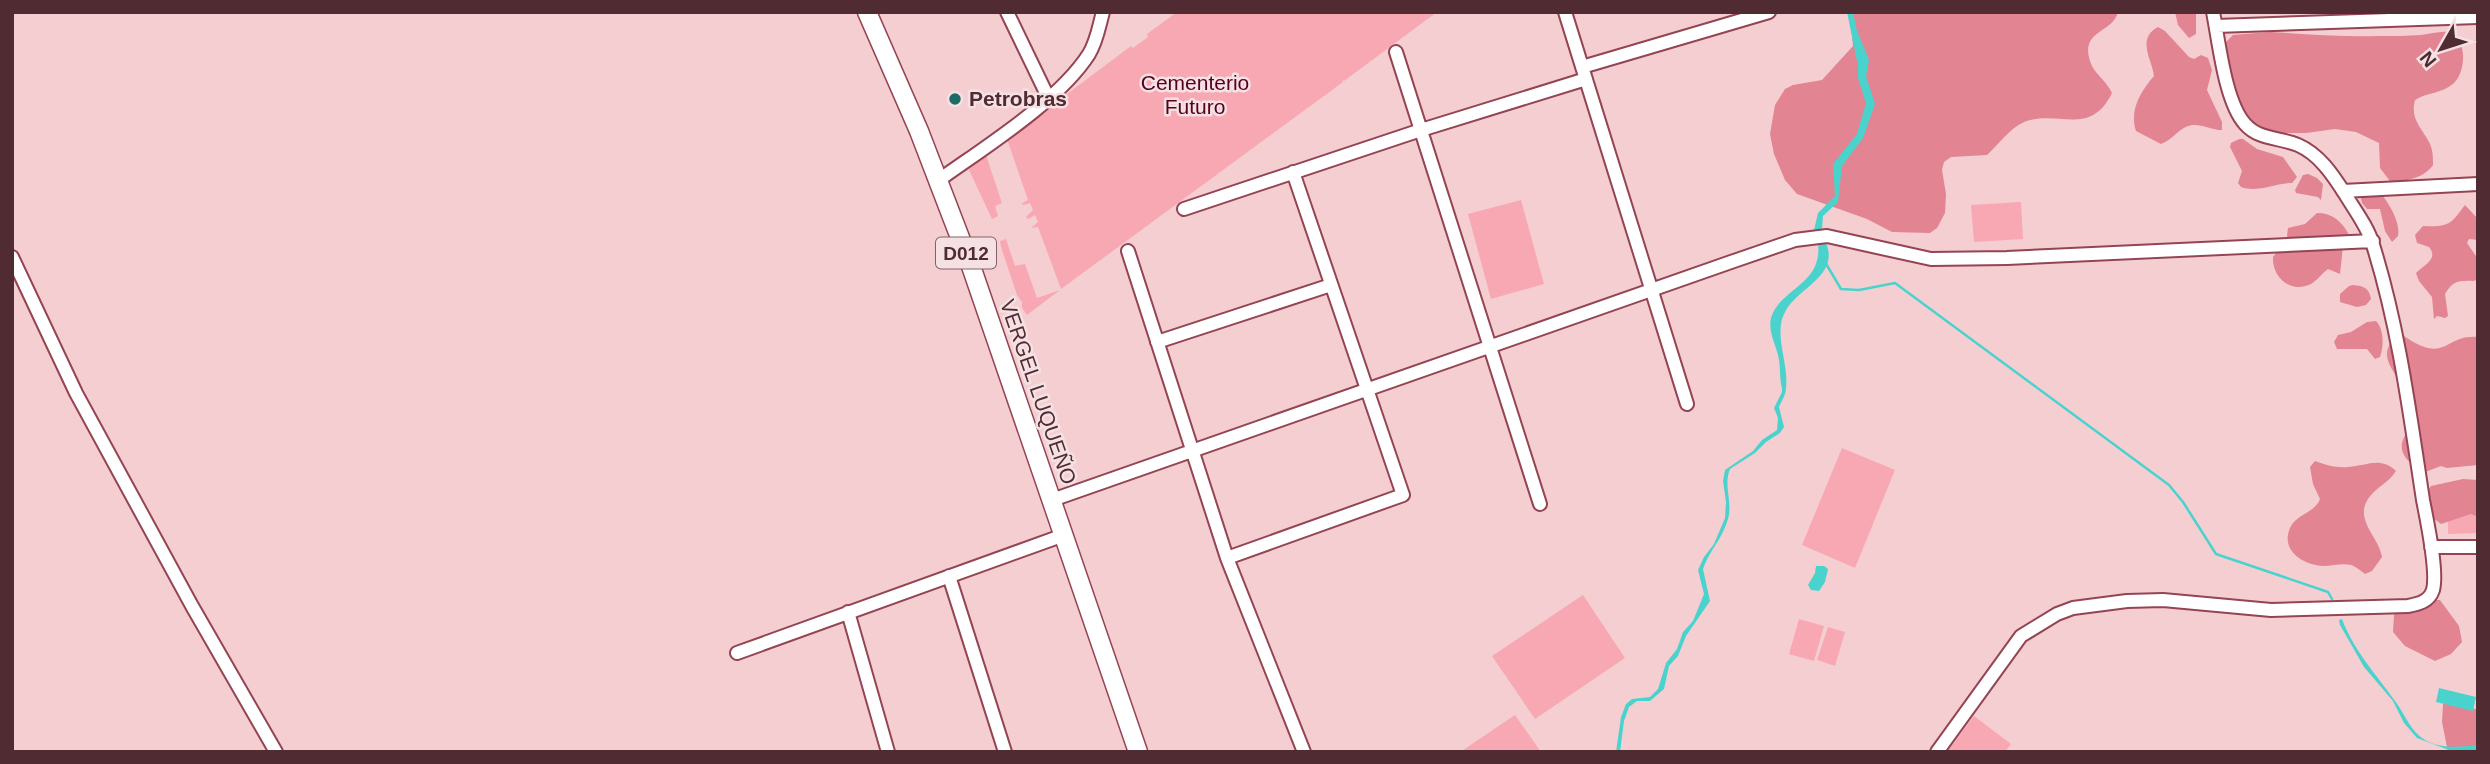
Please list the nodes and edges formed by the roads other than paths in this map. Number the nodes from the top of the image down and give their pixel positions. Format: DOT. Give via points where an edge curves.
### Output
graph roads {
  1 [pos="867,12"];
  2 [pos="1007,12"];
  3 [pos="1103,12"];
  4 [pos="1565,12"];
  5 [pos="1769,12"];
  6 [pos="2213,12"];
  7 [pos="2478,17"];
  8 [pos="2216,26"];
  9 [pos="1396,52"];
  10 [pos="1584,73"];
  11 [pos="1049,99"];
  12 [pos="1421,130"];
  13 [pos="1293,172"];
  14 [pos="939,180"];
  15 [pos="2478,184"];
  16 [pos="2343,191"];
  17 [pos="1184,209"];
  18 [pos="2372,241"];
  19 [pos="1128,251"];
  20 [pos="12,257"];
  21 [pos="1332,285"];
  22 [pos="1652,292"];
  23 [pos="1157,342"];
  24 [pos="1490,348"];
  25 [pos="1368,391"];
  26 [pos="1687,404"];
  27 [pos="1193,451"];
  28 [pos="1052,500"];
  29 [pos="1540,504"];
  30 [pos="1064,535"];
  31 [pos="2431,547"];
  32 [pos="2478,547"];
  33 [pos="1227,558"];
  34 [pos="949,576"];
  35 [pos="848,612"];
  36 [pos="737,653"];
  37 [pos="276,752"];
  38 [pos="888,752"];
  39 [pos="1005,752"];
  40 [pos="1138,752"];
  41 [pos="1304,752"];
  42 [pos="1937,752"];
  1 -- 14 [label="main road, VERGEL LUQUEÑO / D012"];
  2 -- 11 [label="street"];
  3 -- 11 [label="street" via="1088,55"];
  4 -- 10 [label="street"];
  5 -- 10 [label="street"];
  6 -- 8 [label="street"];
  7 -- 8 [label="street"];
  8 -- 16 [label="street" via="2231,97 2244,124 2264,138 2311,151"];
  9 -- 12 [label="street"];
  10 -- 12 [label="street"];
  10 -- 22 [label="street"];
  11 -- 14 [label="street"];
  12 -- 13 [label="street"];
  12 -- 24 [label="street"];
  13 -- 17 [label="street"];
  13 -- 21 [label="street"];
  14 -- 28 [label="main road, VERGEL LUQUEÑO / D012"];
  15 -- 16 [label="street"];
  16 -- 18 [label="street"];
  18 -- 22 [label="street" via="1931,259 1842,238 1812,237"];
  18 -- 31 [label="street" via="2399,347"];
  19 -- 23 [label="street"];
  20 -- 37 [label="street" via="76,393"];
  21 -- 23 [label="street"];
  21 -- 25 [label="street"];
  22 -- 24 [label="street"];
  22 -- 26 [label="street"];
  23 -- 27 [label="street"];
  24 -- 25 [label="street"];
  24 -- 29 [label="street"];
  25 -- 27 [label="street"];
  25 -- 33 [label="street" via="1403,495"];
  27 -- 28 [label="street"];
  27 -- 33 [label="street"];
  28 -- 30 [label="main road, VERGEL LUQUEÑO / D012"];
  30 -- 34 [label="street"];
  30 -- 40 [label="main road, VERGEL LUQUEÑO / D012"];
  31 -- 32 [label="street"];
  31 -- 42 [label="street" via="2432,592 2422,603 2407,606 2271,610 2151,600 2102,603 2057,614 2021,636"];
  33 -- 41 [label="street"];
  34 -- 35 [label="street"];
  34 -- 39 [label="street"];
  35 -- 36 [label="street"];
  35 -- 38 [label="street"];
}
